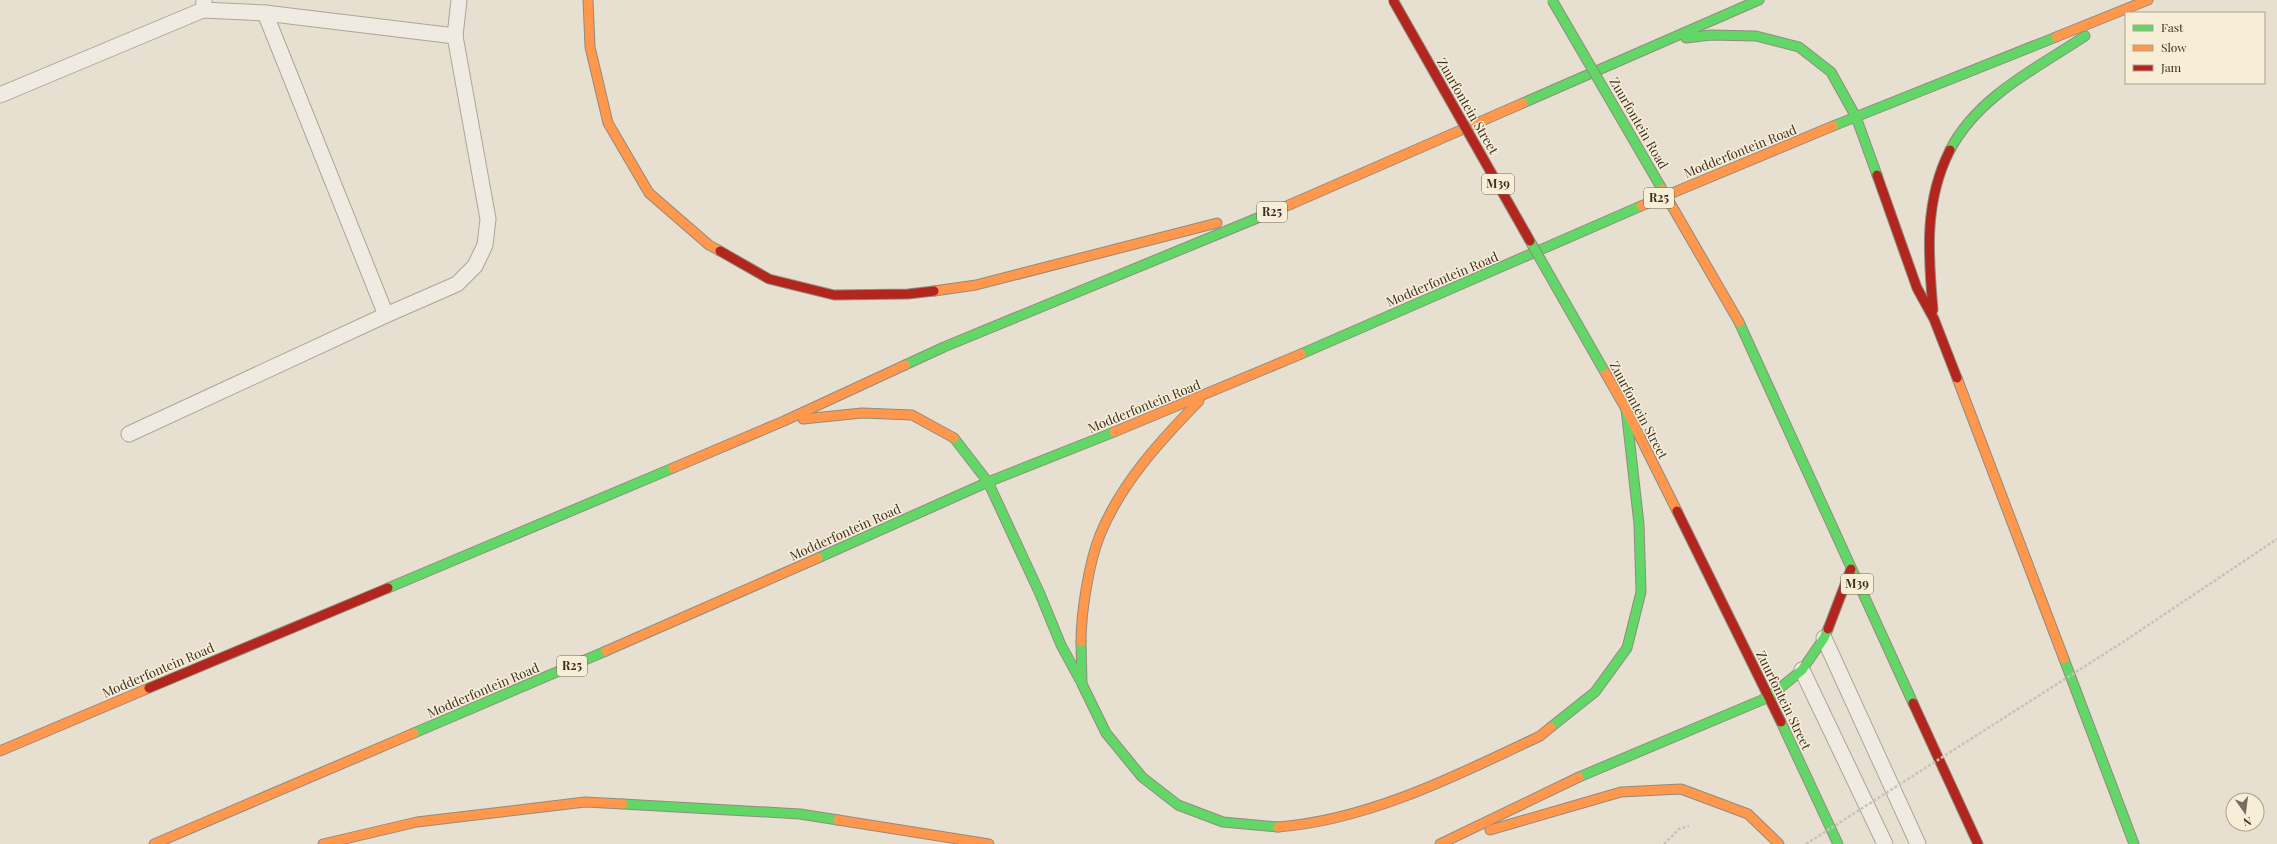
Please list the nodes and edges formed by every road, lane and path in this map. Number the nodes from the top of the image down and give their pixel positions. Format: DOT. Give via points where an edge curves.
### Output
graph roads {
  1 [pos="459,0"];
  2 [pos="588,0"];
  3 [pos="1393,0"];
  4 [pos="1552,0"];
  5 [pos="1759,0"];
  6 [pos="2148,0"];
  7 [pos="203,5"];
  8 [pos="2119,12"];
  9 [pos="265,13"];
  10 [pos="455,36"];
  11 [pos="1659,42"];
  12 [pos="0,95"];
  13 [pos="1856,117"];
  14 [pos="1294,203"];
  15 [pos="386,315"];
  16 [pos="1934,319"];
  17 [pos="1204,396"];
  18 [pos="1626,409"];
  19 [pos="784,422"];
  20 [pos="129,434"];
  21 [pos="988,482"];
  22 [pos="2277,539"];
  23 [pos="1850,569"];
  24 [pos="1824,638"];
  25 [pos="1802,670"];
  26 [pos="1082,684"];
  27 [pos="1769,697"];
  28 [pos="0,751"];
  29 [pos="154,844"];
  30 [pos="323,844"];
  31 [pos="989,844"];
  32 [pos="1440,844"];
  33 [pos="1446,844"];
  34 [pos="1779,844"];
  35 [pos="1806,844"];
  36 [pos="1838,844"];
  37 [pos="1885,844"];
  38 [pos="1918,844"];
  39 [pos="1978,844"];
  40 [pos="2134,844"];
  1 -- 10 [label="lane"];
  2 -- 14 [label="main road" via="590,47 608,123 649,192 709,245 769,279 834,295 908,294 976,285"];
  3 -- 18 [label="main road, Zuurfontein Street / M39, bridge"];
  4 -- 23 [label="main road, Zuurfontein Road / M39, bridge" via="1739,322"];
  5 -- 11 [label="main road, Modderfontein Road / R25"];
  6 -- 8 [label="main road, Modderfontein Road / R25"];
  7 -- 9 [label="lane"];
  7 -- 12 [label="lane"];
  8 -- 13 [label="main road, Modderfontein Road / R25"];
  8 -- 16 [label="main road" via="2011,85 1973,117 1944,160 1933,198 1928,242"];
  9 -- 10 [label="lane"];
  9 -- 15 [label="lane"];
  10 -- 15 [label="lane" via="488,219 485,245 475,266 457,284"];
  11 -- 13 [label="main road" via="1711,35 1748,36 1799,47 1831,72"];
  11 -- 14 [label="main road, Modderfontein Road / R25"];
  13 -- 16 [label="main road" via="1912,274"];
  13 -- 17 [label="main road, Modderfontein Road / R25" via="1728,168"];
  14 -- 19 [label="main road, Modderfontein Road / R25" via="944,348"];
  15 -- 20 [label="lane"];
  16 -- 40 [label="main road"];
  17 -- 21 [label="main road, Modderfontein Road / R25"];
  17 -- 26 [label="main road" via="1158,444 1122,495 1100,534 1080,628"];
  18 -- 26 [label="main road" via="1639,524 1640,599 1626,648 1595,692 1540,736 1448,780 1347,815 1279,827 1223,822 1178,805 1142,776 1106,733"];
  18 -- 27 [label="main road, Zuurfontein Street / M39"];
  19 -- 21 [label="main road" via="862,413 912,415 952,435"];
  19 -- 28 [label="main road, Modderfontein Road / R25"];
  21 -- 26 [label="main road" via="1061,644"];
  21 -- 29 [label="main road, Modderfontein Road / R25" via="661,628"];
  22 -- 35 [label="path, bridge" via="2123,642"];
  23 -- 24 [label="main road"];
  23 -- 39 [label="main road, M39"];
  24 -- 25 [label="main road"];
  24 -- 38 [label="lane"];
  25 -- 27 [label="main road"];
  25 -- 37 [label="lane"];
  27 -- 32 [label="main road" via="1554,787"];
  27 -- 36 [label="main road, Zuurfontein Street / M39"];
  30 -- 31 [label="main road" via="417,822 585,802 800,814"];
  33 -- 34 [label="main road" via="1621,792 1681,790 1748,814"];
}
